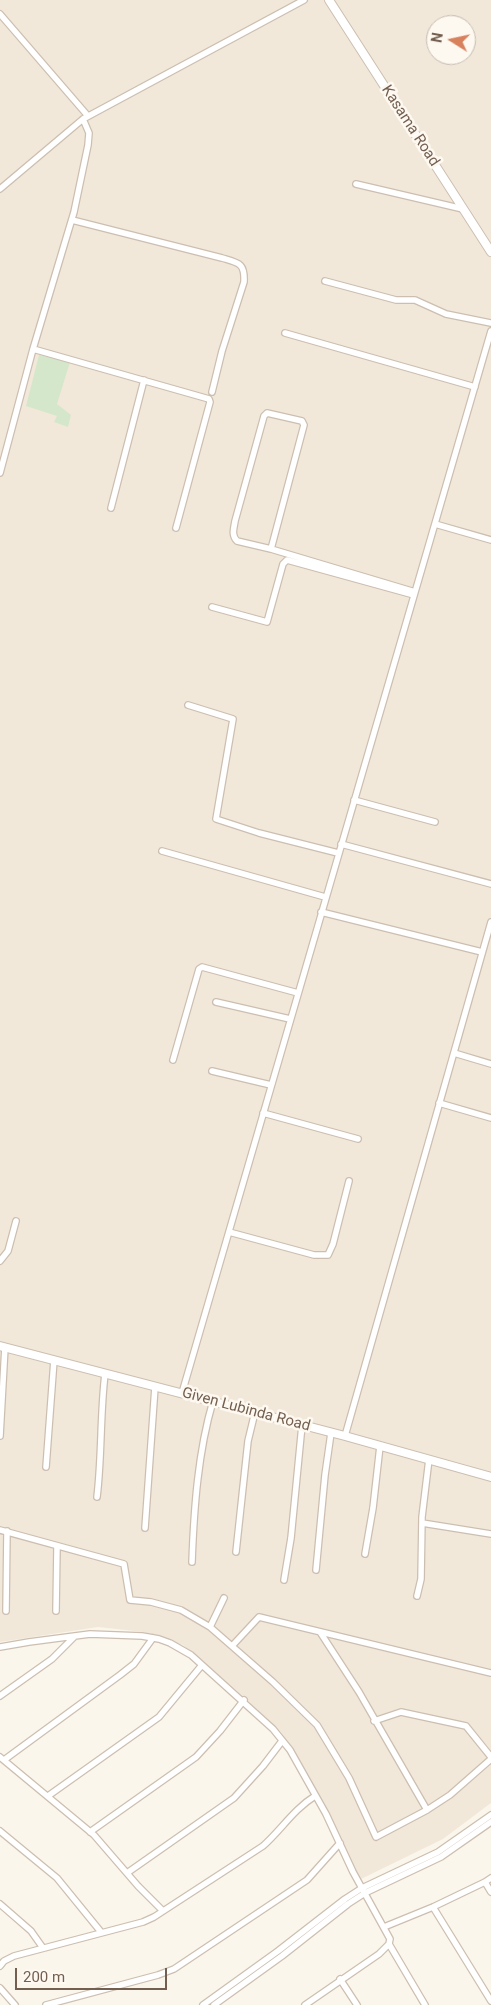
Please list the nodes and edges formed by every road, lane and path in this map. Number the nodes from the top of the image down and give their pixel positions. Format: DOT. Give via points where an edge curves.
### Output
graph roads {
  1 [pos="304,0"];
  2 [pos="328,0"];
  3 [pos="0,14"];
  4 [pos="86,118"];
  5 [pos="356,184"];
  6 [pos="0,189"];
  7 [pos="463,209"];
  8 [pos="72,220"];
  9 [pos="491,252"];
  10 [pos="325,281"];
  11 [pos="491,323"];
  12 [pos="491,331"];
  13 [pos="284,332"];
  14 [pos="34,349"];
  15 [pos="144,380"];
  16 [pos="475,387"];
  17 [pos="212,392"];
  18 [pos="0,473"];
  19 [pos="111,508"];
  20 [pos="435,524"];
  21 [pos="176,528"];
  22 [pos="491,540"];
  23 [pos="271,549"];
  24 [pos="415,593"];
  25 [pos="212,607"];
  26 [pos="188,705"];
  27 [pos="354,800"];
  28 [pos="435,822"];
  29 [pos="341,844"];
  30 [pos="162,851"];
  31 [pos="338,854"];
  32 [pos="491,884"];
  33 [pos="325,897"];
  34 [pos="321,912"];
  35 [pos="491,922"];
  36 [pos="482,952"];
  37 [pos="298,993"];
  38 [pos="216,1002"];
  39 [pos="290,1019"];
  40 [pos="454,1053"];
  41 [pos="173,1060"];
  42 [pos="491,1064"];
  43 [pos="212,1071"];
  44 [pos="271,1084"];
  45 [pos="439,1103"];
  46 [pos="263,1114"];
  47 [pos="491,1118"];
  48 [pos="358,1140"];
  49 [pos="349,1181"];
  50 [pos="16,1221"];
  51 [pos="229,1232"];
  52 [pos="0,1261"];
  53 [pos="3,1347"];
  54 [pos="54,1360"];
  55 [pos="105,1374"];
  56 [pos="155,1387"];
  57 [pos="182,1394"];
  58 [pos="213,1401"];
  59 [pos="255,1412"];
  60 [pos="302,1425"];
  61 [pos="331,1433"];
  62 [pos="0,1436"];
  63 [pos="345,1436"];
  64 [pos="380,1446"];
  65 [pos="429,1460"];
  66 [pos="46,1467"];
  67 [pos="491,1477"];
  68 [pos="97,1497"];
  69 [pos="422,1523"];
  70 [pos="145,1528"];
  71 [pos="3,1530"];
  72 [pos="491,1534"];
  73 [pos="57,1547"];
  74 [pos="236,1552"];
  75 [pos="365,1554"];
  76 [pos="192,1562"];
  77 [pos="316,1570"];
  78 [pos="284,1580"];
  79 [pos="417,1596"];
  80 [pos="224,1598"];
  81 [pos="6,1611"];
  82 [pos="56,1611"];
  83 [pos="210,1627"];
  84 [pos="320,1632"];
  85 [pos="75,1636"];
  86 [pos="153,1638"];
  87 [pos="232,1646"];
  88 [pos="0,1647"];
  89 [pos="202,1665"];
  90 [pos="491,1673"];
  91 [pos="0,1696"];
  92 [pos="244,1700"];
  93 [pos="374,1721"];
  94 [pos="282,1741"];
  95 [pos="491,1758"];
  96 [pos="2,1759"];
  97 [pos="48,1796"];
  98 [pos="315,1796"];
  99 [pos="427,1810"];
  100 [pos="491,1815"];
  101 [pos="491,1822"];
  102 [pos="0,1831"];
  103 [pos="90,1832"];
  104 [pos="340,1843"];
  105 [pos="127,1873"];
  106 [pos="491,1878"];
  107 [pos="485,1882"];
  108 [pos="363,1891"];
  109 [pos="491,1892"];
  110 [pos="0,1904"];
  111 [pos="433,1907"];
  112 [pos="163,1911"];
  113 [pos="384,1927"];
  114 [pos="101,1932"];
  115 [pos="389,1944"];
  116 [pos="43,1948"];
  117 [pos="0,1966"];
  118 [pos="340,1979"];
  119 [pos="0,1988"];
  120 [pos="6,1995"];
  121 [pos="0,1999"];
  122 [pos="491,2001"];
  123 [pos="14,2005"];
  124 [pos="46,2005"];
  125 [pos="203,2005"];
  126 [pos="214,2005"];
  127 [pos="305,2005"];
  128 [pos="357,2005"];
  129 [pos="425,2005"];
  1 -- 4 [label="street"];
  2 -- 7 [label="street, Kasama Road"];
  3 -- 4 [label="street"];
  4 -- 6 [label="street"];
  4 -- 8 [label="street" via="88,144"];
  5 -- 7 [label="street"];
  7 -- 9 [label="street, Kasama Road"];
  8 -- 14 [label="street"];
  8 -- 17 [label="street" via="239,264 244,271 244,282"];
  10 -- 11 [label="street" via="396,300 414,300 446,314"];
  12 -- 16 [label="street"];
  13 -- 16 [label="street"];
  14 -- 15 [label="street"];
  14 -- 18 [label="street"];
  15 -- 19 [label="street"];
  15 -- 21 [label="street" via="205,397 210,402"];
  16 -- 20 [label="street"];
  20 -- 22 [label="street"];
  20 -- 24 [label="street"];
  23 -- 23 [label="street" via="237,541 233,531 267,413 304,425"];
  23 -- 24 [label="street"];
  24 -- 25 [label="street" via="287,560 283,564 266,622"];
  24 -- 27 [label="street"];
  26 -- 31 [label="street" via="233,719 216,818"];
  27 -- 28 [label="street"];
  27 -- 29 [label="street"];
  29 -- 31 [label="street"];
  29 -- 32 [label="street"];
  30 -- 33 [label="street"];
  31 -- 33 [label="street"];
  33 -- 34 [label="street"];
  34 -- 36 [label="street"];
  34 -- 37 [label="street"];
  35 -- 36 [label="street"];
  36 -- 40 [label="street"];
  37 -- 39 [label="street"];
  37 -- 41 [label="street" via="202,967"];
  38 -- 39 [label="street"];
  39 -- 44 [label="street"];
  40 -- 42 [label="street"];
  40 -- 45 [label="street"];
  43 -- 44 [label="street"];
  44 -- 46 [label="street"];
  45 -- 47 [label="street"];
  45 -- 63 [label="street"];
  46 -- 48 [label="street"];
  46 -- 51 [label="street"];
  49 -- 51 [label="street" via="328,1255 314,1255"];
  50 -- 52 [label="street" via="8,1251"];
  51 -- 57 [label="street"];
  53 -- 54 [label="street, Given Lubinda Road"];
  53 -- 62 [label="street"];
  54 -- 55 [label="street, Given Lubinda Road"];
  54 -- 66 [label="street"];
  55 -- 56 [label="street, Given Lubinda Road"];
  55 -- 68 [label="street"];
  56 -- 57 [label="street, Given Lubinda Road"];
  56 -- 70 [label="street"];
  57 -- 58 [label="street, Given Lubinda Road"];
  58 -- 59 [label="street, Given Lubinda Road"];
  58 -- 76 [label="street" via="200,1459"];
  59 -- 60 [label="street, Given Lubinda Road"];
  59 -- 74 [label="street" via="248,1441"];
  60 -- 61 [label="street, Given Lubinda Road"];
  60 -- 78 [label="street"];
  61 -- 63 [label="street, Given Lubinda Road"];
  61 -- 77 [label="street"];
  63 -- 64 [label="street, Given Lubinda Road"];
  64 -- 65 [label="street, Given Lubinda Road"];
  64 -- 75 [label="street"];
  65 -- 67 [label="street, Given Lubinda Road"];
  65 -- 69 [label="street"];
  69 -- 72 [label="street"];
  69 -- 79 [label="street"];
  71 -- 73 [label="street"];
  71 -- 81 [label="street"];
  73 -- 82 [label="street"];
  73 -- 83 [label="street" via="124,1564 130,1600 181,1610"];
  80 -- 83 [label="street"];
  83 -- 87 [label="street"];
  84 -- 87 [label="street" via="259,1617"];
  84 -- 90 [label="street"];
  84 -- 93 [label="street"];
  85 -- 86 [label="street"];
  85 -- 88 [label="street"];
  85 -- 91 [label="street" via="52,1659"];
  86 -- 89 [label="street" via="192,1655"];
  86 -- 96 [label="street" via="134,1664 120,1676"];
  87 -- 99 [label="street" via="317,1725 349,1778 376,1837"];
  89 -- 92 [label="street"];
  89 -- 97 [label="street" via="159,1717"];
  92 -- 94 [label="street"];
  92 -- 103 [label="street" via="196,1757"];
  93 -- 95 [label="street" via="401,1712 466,1726"];
  93 -- 99 [label="street"];
  94 -- 98 [label="street"];
  94 -- 105 [label="street" via="234,1798"];
  95 -- 99 [label="street" via="450,1795"];
  96 -- 97 [label="street"];
  97 -- 103 [label="street"];
  98 -- 104 [label="street"];
  98 -- 112 [label="street" via="301,1804 263,1846"];
  100 -- 108 [label="street" via="438,1852"];
  101 -- 108 [label="street" via="441,1857"];
  102 -- 114 [label="street" via="57,1878"];
  103 -- 105 [label="street"];
  104 -- 108 [label="street"];
  104 -- 124 [label="street" via="307,1880 174,1970"];
  105 -- 112 [label="street"];
  106 -- 107 [label="street"];
  107 -- 109 [label="street"];
  107 -- 111 [label="street"];
  108 -- 113 [label="street"];
  108 -- 125 [label="street"];
  108 -- 126 [label="street"];
  110 -- 116 [label="street" via="31,1931"];
  111 -- 113 [label="street"];
  111 -- 122 [label="street"];
  112 -- 114 [label="street" via="143,1922"];
  113 -- 115 [label="street"];
  114 -- 116 [label="street"];
  115 -- 118 [label="street"];
  115 -- 129 [label="street"];
  116 -- 117 [label="street" via="14,1956"];
  118 -- 127 [label="street"];
  118 -- 128 [label="street"];
  119 -- 120 [label="street"];
  120 -- 121 [label="street"];
  120 -- 123 [label="street"];
}
